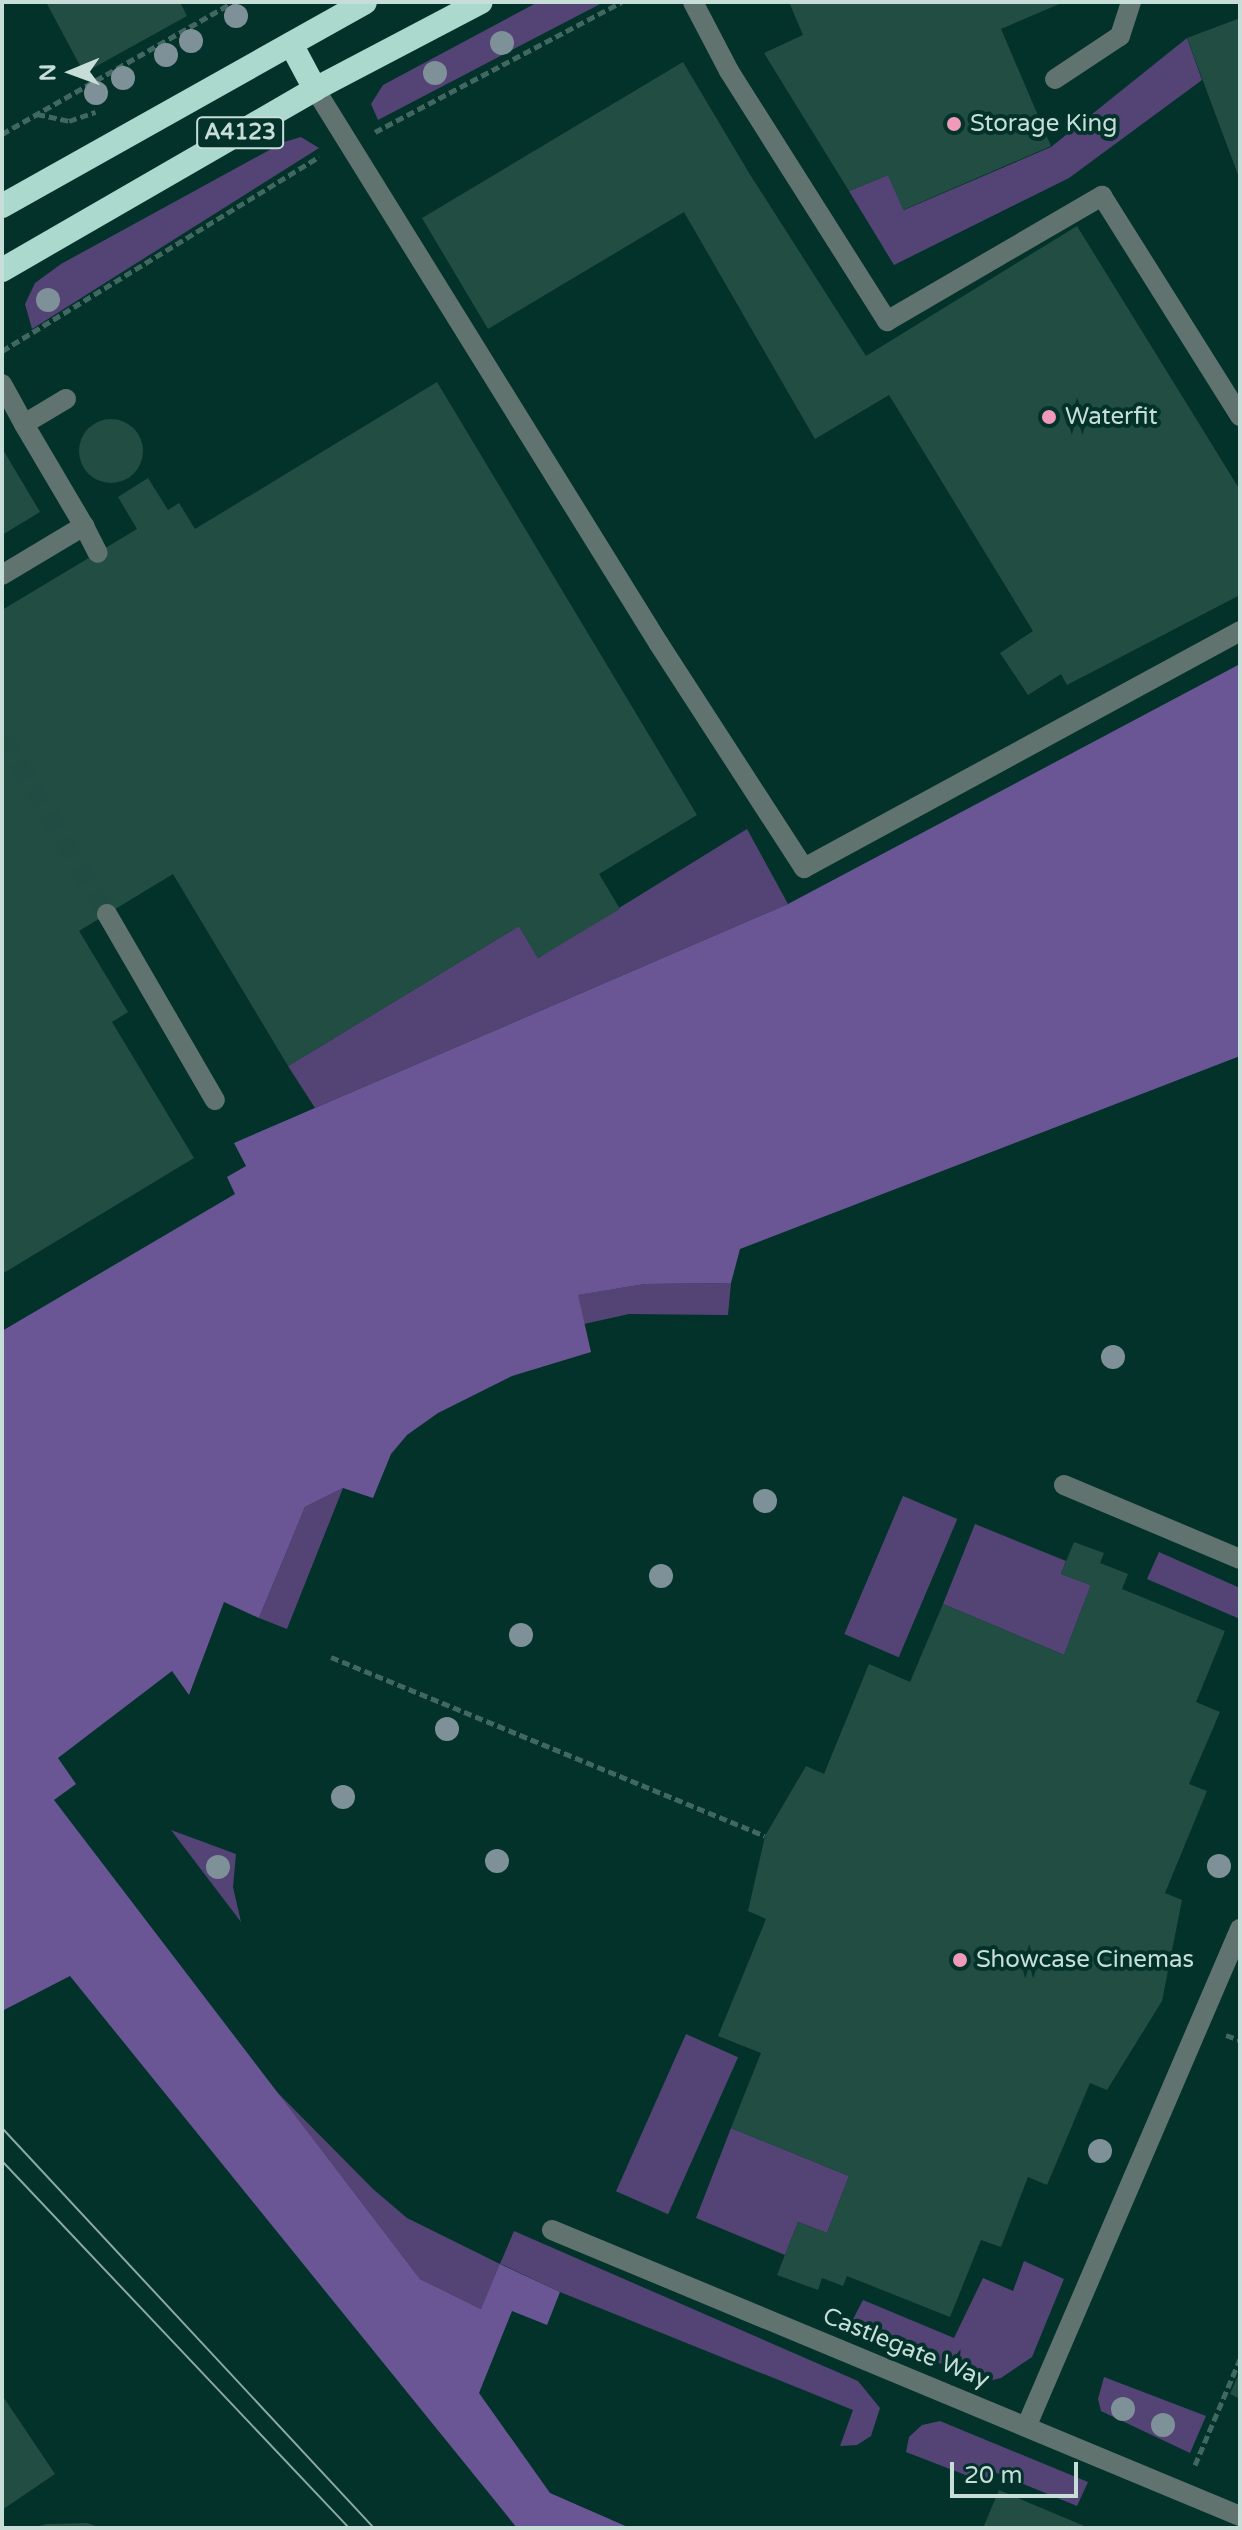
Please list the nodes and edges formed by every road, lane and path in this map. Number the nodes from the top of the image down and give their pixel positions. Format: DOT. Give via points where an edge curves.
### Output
graph roads {
  1 [pos="233,2"];
  2 [pos="365,2"];
  3 [pos="481,2"];
  4 [pos="622,2"];
  5 [pos="693,2"];
  6 [pos="1131,2"];
  7 [pos="291,44"];
  8 [pos="1055,79"];
  9 [pos="315,89"];
  10 [pos="2,134"];
  11 [pos="348,144"];
  12 [pos="4,201"];
  13 [pos="2,270"];
  14 [pos="2,351"];
  15 [pos="3,389"];
  16 [pos="66,399"];
  17 [pos="1240,416"];
  18 [pos="24,424"];
  19 [pos="84,526"];
  20 [pos="98,553"];
  21 [pos="2,575"];
  22 [pos="1240,631"];
  23 [pos="107,914"];
  24 [pos="215,1100"];
  25 [pos="1064,1485"];
  26 [pos="1240,1559"];
  27 [pos="331,1657"];
  28 [pos="765,1836"];
  29 [pos="1240,1929"];
  30 [pos="552,2230"];
  31 [pos="1240,2359"];
  32 [pos="1027,2425"];
  33 [pos="1185,2493"];
  34 [pos="1240,2516"];
  1 -- 10 [label="path"];
  2 -- 7 [label="highway, A4123"];
  3 -- 9 [label="highway, A4123"];
  4 -- 11 [label="path"];
  5 -- 17 [label="street" via="729,71 887,321 1102,196"];
  6 -- 8 [label="street" via="1120,36"];
  7 -- 9 [label="highway"];
  7 -- 12 [label="highway, A4123"];
  9 -- 11 [label="street"];
  9 -- 13 [label="highway, A4123"];
  11 -- 14 [label="path"];
  11 -- 22 [label="street" via="804,868"];
  15 -- 18 [label="street"];
  16 -- 18 [label="street"];
  18 -- 19 [label="street"];
  19 -- 20 [label="street"];
  19 -- 21 [label="street"];
  23 -- 24 [label="street"];
  25 -- 26 [label="street"];
  27 -- 28 [label="path"];
  29 -- 32 [label="street"];
  30 -- 32 [label="street, Castlegate Way"];
  31 -- 33 [label="path"];
  32 -- 33 [label="street, Castlegate Way"];
  33 -- 34 [label="street, Castlegate Way"];
}
